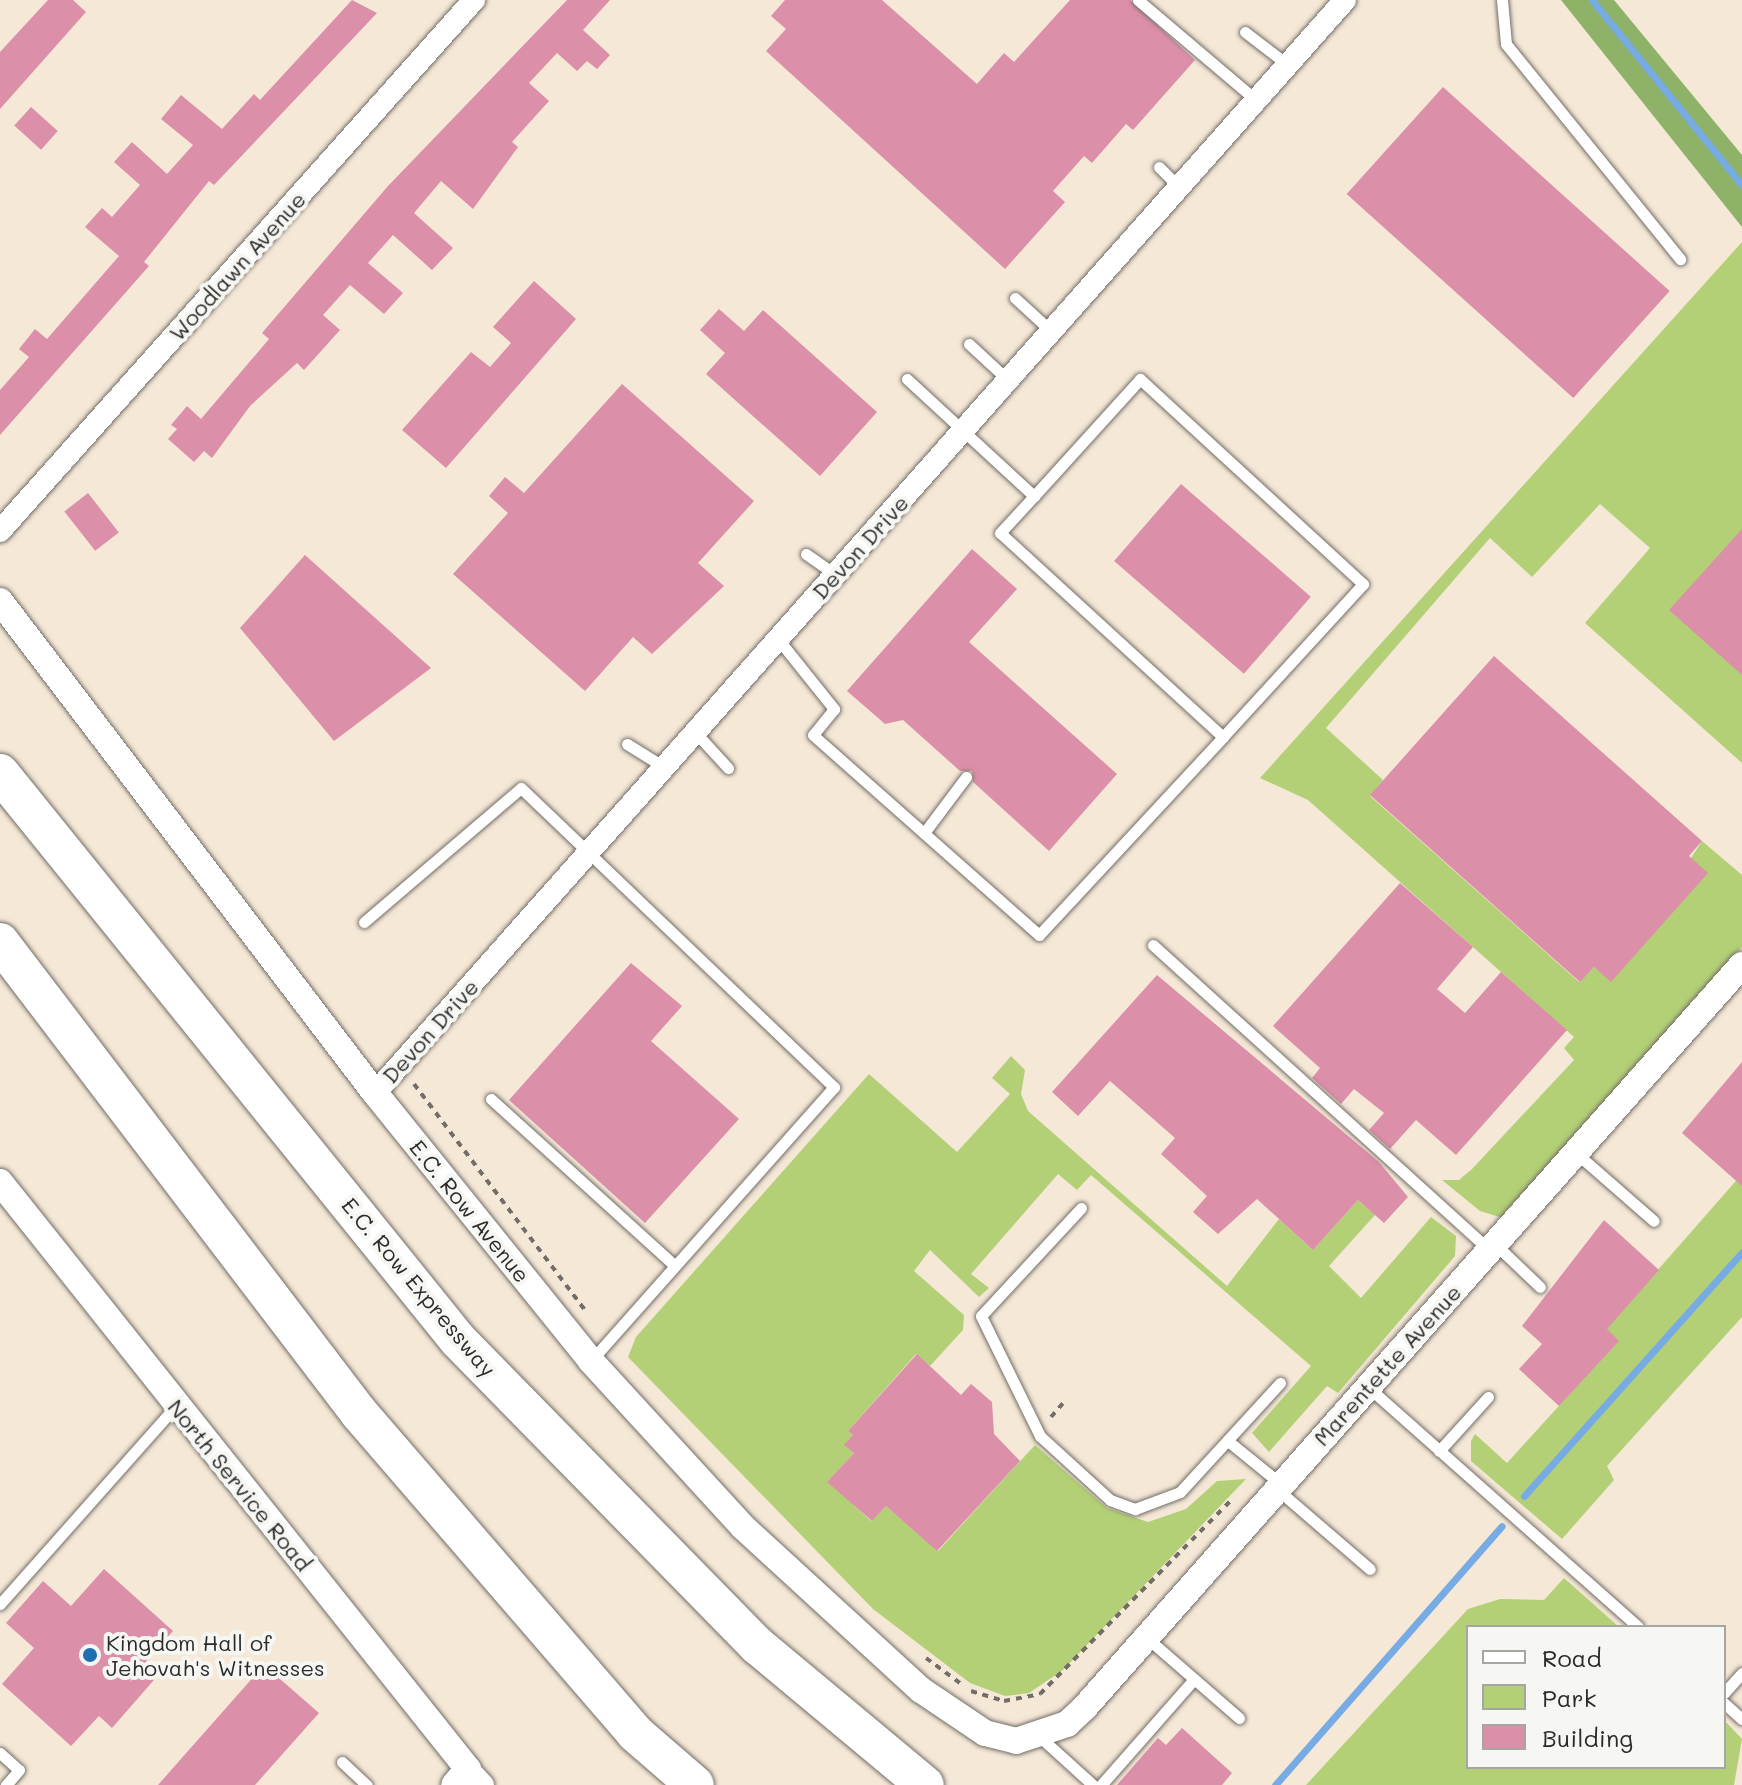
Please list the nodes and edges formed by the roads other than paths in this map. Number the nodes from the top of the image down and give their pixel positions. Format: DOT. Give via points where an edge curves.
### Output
graph roads {
  1 [pos="474,0"];
  2 [pos="1138,0"];
  3 [pos="1345,0"];
  4 [pos="1502,0"];
  5 [pos="1245,32"];
  6 [pos="1288,65"];
  7 [pos="1256,100"];
  8 [pos="1159,167"];
  9 [pos="1179,187"];
  10 [pos="1680,259"];
  11 [pos="1015,298"];
  12 [pos="1051,331"];
  13 [pos="969,344"];
  14 [pos="907,379"];
  15 [pos="1008,380"];
  16 [pos="963,431"];
  17 [pos="1034,496"];
  18 [pos="0,531"];
  19 [pos="806,554"];
  20 [pos="835,574"];
  21 [pos="0,601"];
  22 [pos="778,639"];
  23 [pos="695,732"];
  24 [pos="1223,737"];
  25 [pos="627,744"];
  26 [pos="664,767"];
  27 [pos="728,768"];
  28 [pos="0,773"];
  29 [pos="966,777"];
  30 [pos="924,833"];
  31 [pos="585,856"];
  32 [pos="364,922"];
  33 [pos="0,942"];
  34 [pos="1153,945"];
  35 [pos="1740,972"];
  36 [pos="375,1093"];
  37 [pos="491,1099"];
  38 [pos="1575,1153"];
  39 [pos="2,1190"];
  40 [pos="1081,1208"];
  41 [pos="1654,1221"];
  42 [pos="1492,1247"];
  43 [pos="675,1266"];
  44 [pos="1540,1287"];
  45 [pos="591,1361"];
  46 [pos="1280,1383"];
  47 [pos="1368,1387"];
  48 [pos="1488,1397"];
  49 [pos="176,1406"];
  50 [pos="1228,1441"];
  51 [pos="1439,1451"];
  52 [pos="1280,1487"];
  53 [pos="1370,1569"];
  54 [pos="0,1604"];
  55 [pos="1636,1625"];
  56 [pos="1146,1637"];
  57 [pos="1742,1673"];
  58 [pos="1194,1679"];
  59 [pos="1726,1691"];
  60 [pos="1726,1705"];
  61 [pos="1239,1718"];
  62 [pos="1742,1719"];
  63 [pos="1028,1739"];
  64 [pos="0,1753"];
  65 [pos="342,1762"];
  66 [pos="469,1780"];
  67 [pos="6,1785"];
  68 [pos="367,1785"];
  69 [pos="692,1785"];
  70 [pos="925,1785"];
  71 [pos="1093,1785"];
  72 [pos="1101,1785"];
  1 -- 18 [label="street, Woodlawn Avenue"];
  2 -- 7 [label="lane"];
  3 -- 6 [label="street, Devon Drive"];
  4 -- 10 [label="lane" via="1506,44"];
  5 -- 6 [label="lane"];
  6 -- 7 [label="street, Devon Drive"];
  7 -- 9 [label="street, Devon Drive"];
  8 -- 9 [label="lane"];
  9 -- 12 [label="street, Devon Drive"];
  11 -- 12 [label="lane"];
  12 -- 15 [label="street, Devon Drive"];
  13 -- 15 [label="lane"];
  14 -- 16 [label="lane"];
  15 -- 16 [label="street, Devon Drive"];
  16 -- 17 [label="lane"];
  16 -- 20 [label="street, Devon Drive"];
  17 -- 24 [label="lane" via="1000,533"];
  17 -- 24 [label="lane" via="1140,379 1363,584"];
  19 -- 20 [label="lane"];
  20 -- 22 [label="street, Devon Drive"];
  21 -- 36 [label="street, E.C. Row Avenue"];
  22 -- 23 [label="street, Devon Drive"];
  22 -- 30 [label="lane" via="834,709 813,735"];
  23 -- 26 [label="street, Devon Drive"];
  23 -- 27 [label="lane"];
  24 -- 30 [label="lane" via="1039,935"];
  25 -- 26 [label="lane"];
  26 -- 31 [label="street, Devon Drive"];
  28 -- 70 [label="highway, E.C. Row Expressway" via="458,1340 758,1646"];
  29 -- 30 [label="lane"];
  31 -- 32 [label="lane" via="521,788"];
  31 -- 36 [label="street, Devon Drive"];
  31 -- 43 [label="lane" via="834,1087"];
  33 -- 69 [label="highway" via="359,1413 635,1733"];
  34 -- 42 [label="lane"];
  35 -- 38 [label="street, Marentette Avenue"];
  36 -- 45 [label="street, E.C. Row Avenue"];
  37 -- 43 [label="lane"];
  38 -- 41 [label="lane"];
  38 -- 42 [label="street, Marentette Avenue"];
  39 -- 49 [label="street, North Service Road"];
  40 -- 50 [label="lane" via="981,1316 1040,1436 1110,1500 1135,1509 1180,1492"];
  42 -- 44 [label="lane"];
  42 -- 47 [label="street, Marentette Avenue"];
  43 -- 45 [label="lane"];
  45 -- 63 [label="street, E.C. Row Avenue" via="743,1527 921,1690 985,1733"];
  46 -- 50 [label="lane"];
  47 -- 51 [label="lane"];
  47 -- 52 [label="street, Marentette Avenue"];
  48 -- 51 [label="lane"];
  49 -- 54 [label="lane"];
  49 -- 66 [label="street, North Service Road"];
  50 -- 52 [label="lane"];
  51 -- 55 [label="lane"];
  52 -- 53 [label="lane"];
  52 -- 56 [label="street, Marentette Avenue"];
  56 -- 58 [label="lane"];
  56 -- 63 [label="street, Marentette Avenue" via="1067,1724"];
  57 -- 59 [label="lane"];
  58 -- 61 [label="lane"];
  58 -- 72 [label="lane"];
  60 -- 62 [label="lane"];
  63 -- 71 [label="lane"];
  64 -- 67 [label="lane" via="19,1770"];
  65 -- 68 [label="lane"];
}
